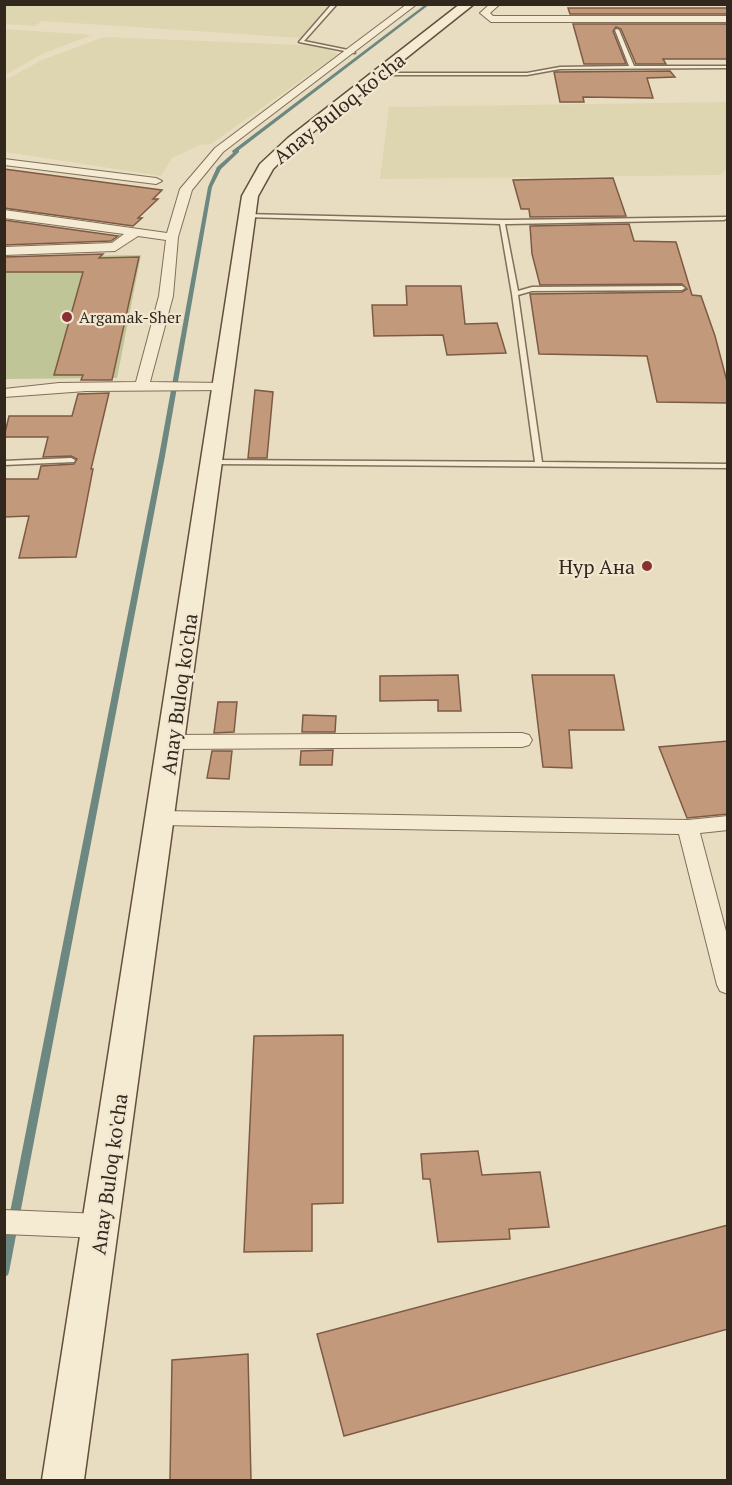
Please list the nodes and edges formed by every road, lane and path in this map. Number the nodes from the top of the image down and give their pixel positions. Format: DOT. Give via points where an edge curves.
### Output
graph roads {
  1 [pos="335,4"];
  2 [pos="413,4"];
  3 [pos="468,4"];
  4 [pos="496,4"];
  5 [pos="722,16"];
  6 [pos="617,30"];
  7 [pos="352,52"];
  8 [pos="728,67"];
  9 [pos="632,68"];
  10 [pos="381,74"];
  11 [pos="4,162"];
  12 [pos="156,181"];
  13 [pos="4,214"];
  14 [pos="246,216"];
  15 [pos="724,218"];
  16 [pos="502,222"];
  17 [pos="135,232"];
  18 [pos="172,237"];
  19 [pos="4,251"];
  20 [pos="682,288"];
  21 [pos="515,294"];
  22 [pos="142,385"];
  23 [pos="222,387"];
  24 [pos="4,393"];
  25 [pos="71,460"];
  26 [pos="212,462"];
  27 [pos="4,463"];
  28 [pos="539,464"];
  29 [pos="728,466"];
  30 [pos="522,740"];
  31 [pos="172,742"];
  32 [pos="161,818"];
  33 [pos="728,823"];
  34 [pos="688,826"];
  35 [pos="728,985"];
  36 [pos="4,1222"];
  37 [pos="101,1226"];
  38 [pos="63,1480"];
  1 -- 7 [label="lane" via="301,42"];
  2 -- 7 [label="street"];
  3 -- 10 [label="main road, Anay Buloq ko'cha"];
  4 -- 5 [label="street" via="485,13 490,19"];
  6 -- 9 [label="lane"];
  7 -- 18 [label="street" via="219,150 186,189"];
  8 -- 9 [label="lane"];
  9 -- 10 [label="lane" via="560,68 527,74"];
  10 -- 14 [label="main road, Anay Buloq ko'cha" via="293,141 266,167 250,196"];
  11 -- 12 [label="street"];
  13 -- 17 [label="street"];
  14 -- 16 [label="lane"];
  14 -- 23 [label="main road, Anay Buloq ko'cha"];
  15 -- 16 [label="lane"];
  16 -- 21 [label="lane"];
  17 -- 18 [label="street"];
  17 -- 19 [label="street" via="115,247"];
  18 -- 22 [label="street" via="166,296"];
  20 -- 21 [label="lane" via="532,289"];
  21 -- 28 [label="lane"];
  22 -- 23 [label="street"];
  22 -- 24 [label="street"];
  23 -- 26 [label="main road, Anay Buloq ko'cha"];
  25 -- 27 [label="lane"];
  26 -- 28 [label="lane"];
  26 -- 31 [label="main road, Anay Buloq ko'cha"];
  28 -- 29 [label="lane"];
  30 -- 31 [label="street"];
  31 -- 32 [label="main road, Anay Buloq ko'cha"];
  32 -- 34 [label="street"];
  32 -- 37 [label="main road, Anay Buloq ko'cha"];
  33 -- 34 [label="street"];
  34 -- 35 [label="street"];
  36 -- 37 [label="street"];
  37 -- 38 [label="main road, Anay Buloq ko'cha"];
}
